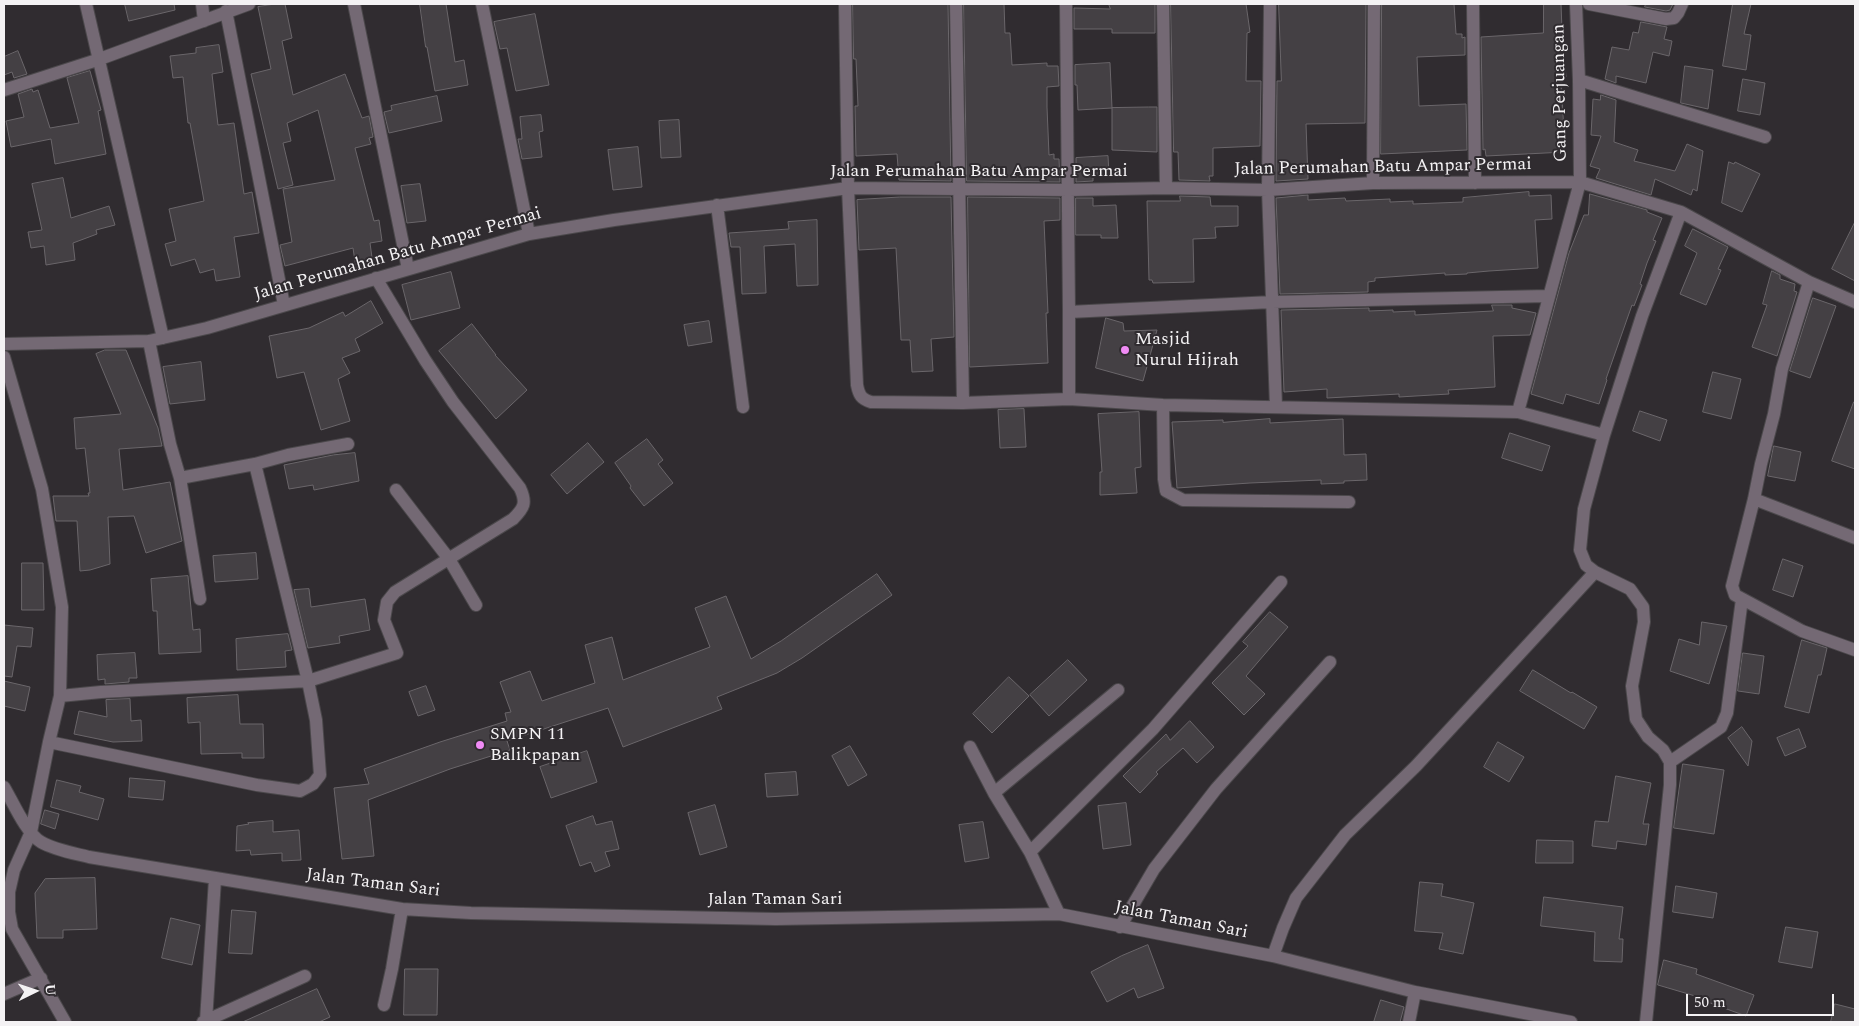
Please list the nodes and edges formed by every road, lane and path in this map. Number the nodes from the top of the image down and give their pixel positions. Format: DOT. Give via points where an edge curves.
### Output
graph roads {
  1 [pos="86,4"];
  2 [pos="202,4"];
  3 [pos="249,4"];
  4 [pos="354,4"];
  5 [pos="482,4"];
  6 [pos="844,4"];
  7 [pos="956,4"];
  8 [pos="1066,4"];
  9 [pos="1163,4"];
  10 [pos="1270,4"];
  11 [pos="1374,4"];
  12 [pos="1473,4"];
  13 [pos="1576,4"];
  14 [pos="1589,4"];
  15 [pos="1682,4"];
  16 [pos="226,11"];
  17 [pos="204,21"];
  18 [pos="97,60"];
  19 [pos="1579,80"];
  20 [pos="4,90"];
  21 [pos="1765,136"];
  22 [pos="1580,182"];
  23 [pos="1373,183"];
  24 [pos="1475,183"];
  25 [pos="848,188"];
  26 [pos="1166,188"];
  27 [pos="959,189"];
  28 [pos="1069,190"];
  29 [pos="1268,190"];
  30 [pos="718,205"];
  31 [pos="1681,212"];
  32 [pos="529,234"];
  33 [pos="408,269"];
  34 [pos="376,278"];
  35 [pos="1809,282"];
  36 [pos="1548,296"];
  37 [pos="1272,302"];
  38 [pos="1855,302"];
  39 [pos="284,305"];
  40 [pos="1069,312"];
  41 [pos="163,338"];
  42 [pos="149,341"];
  43 [pos="4,344"];
  44 [pos="4,357"];
  45 [pos="1069,399"];
  46 [pos="963,403"];
  47 [pos="1163,405"];
  48 [pos="1276,406"];
  49 [pos="743,407"];
  50 [pos="1518,412"];
  51 [pos="1604,436"];
  52 [pos="348,444"];
  53 [pos="255,464"];
  54 [pos="180,478"];
  55 [pos="396,490"];
  56 [pos="1754,499"];
  57 [pos="1349,502"];
  58 [pos="1855,538"];
  59 [pos="449,558"];
  60 [pos="1595,572"];
  61 [pos="1281,582"];
  62 [pos="200,599"];
  63 [pos="1742,599"];
  64 [pos="476,605"];
  65 [pos="1855,650"];
  66 [pos="1330,662"];
  67 [pos="308,681"];
  68 [pos="1118,690"];
  69 [pos="60,696"];
  70 [pos="48,742"];
  71 [pos="970,748"];
  72 [pos="1670,762"];
  73 [pos="4,787"];
  74 [pos="994,793"];
  75 [pos="31,832"];
  76 [pos="1030,852"];
  77 [pos="215,879"];
  78 [pos="402,909"];
  79 [pos="1059,914"];
  80 [pos="1120,927"];
  81 [pos="1273,956"];
  82 [pos="305,976"];
  83 [pos="41,978"];
  84 [pos="1415,992"];
  85 [pos="4,994"];
  86 [pos="384,1005"];
  87 [pos="204,1021"];
  88 [pos="65,1022"];
  89 [pos="1409,1022"];
  90 [pos="1571,1022"];
  91 [pos="1646,1022"];
  1 -- 18 [label="street"];
  2 -- 17 [label="street"];
  3 -- 16 [label="street"];
  4 -- 33 [label="street"];
  5 -- 32 [label="street"];
  6 -- 25 [label="street"];
  7 -- 27 [label="street"];
  8 -- 28 [label="street"];
  9 -- 26 [label="street"];
  10 -- 29 [label="street"];
  11 -- 23 [label="street"];
  12 -- 24 [label="street"];
  13 -- 19 [label="street, Gang Perjuangan"];
  14 -- 15 [label="street" via="1666,19 1674,18"];
  16 -- 17 [label="street"];
  16 -- 39 [label="street"];
  17 -- 18 [label="street"];
  18 -- 20 [label="street"];
  18 -- 41 [label="street"];
  19 -- 21 [label="street"];
  19 -- 22 [label="street, Gang Perjuangan"];
  22 -- 24 [label="street, Jalan Perumahan Batu Ampar Permai"];
  22 -- 31 [label="street, Jalan Perumahan Batu Ampar Permai"];
  22 -- 36 [label="street, Gang Perjuangan"];
  23 -- 24 [label="street, Jalan Perumahan Batu Ampar Permai"];
  23 -- 29 [label="street, Jalan Perumahan Batu Ampar Permai"];
  25 -- 27 [label="street, Jalan Perumahan Batu Ampar Permai"];
  25 -- 30 [label="street, Jalan Perumahan Batu Ampar Permai"];
  25 -- 46 [label="street" via="859,395 871,402"];
  26 -- 28 [label="street, Jalan Perumahan Batu Ampar Permai"];
  26 -- 29 [label="street, Jalan Perumahan Batu Ampar Permai"];
  27 -- 28 [label="street, Jalan Perumahan Batu Ampar Permai"];
  27 -- 46 [label="street"];
  28 -- 40 [label="street"];
  29 -- 37 [label="street"];
  30 -- 32 [label="street, Jalan Perumahan Batu Ampar Permai"];
  30 -- 49 [label="street"];
  31 -- 35 [label="street, Jalan Perumahan Batu Ampar Permai"];
  31 -- 51 [label="street" via="1642,316"];
  32 -- 33 [label="street, Jalan Perumahan Batu Ampar Permai"];
  33 -- 34 [label="street, Jalan Perumahan Batu Ampar Permai"];
  34 -- 39 [label="street, Jalan Perumahan Batu Ampar Permai"];
  34 -- 59 [label="street" via="448,395 524,496 521,512 513,519"];
  35 -- 38 [label="street, Jalan Perumahan Batu Ampar Permai"];
  35 -- 56 [label="street" via="1782,369"];
  36 -- 37 [label="street"];
  36 -- 50 [label="street, Gang Perjuangan"];
  37 -- 40 [label="street"];
  37 -- 48 [label="street"];
  39 -- 41 [label="street, Jalan Perumahan Batu Ampar Permai"];
  40 -- 45 [label="street"];
  41 -- 42 [label="street, Jalan Perumahan Batu Ampar Permai"];
  42 -- 43 [label="street, Jalan Perumahan Batu Ampar Permai"];
  42 -- 54 [label="street"];
  44 -- 69 [label="street" via="42,489 62,607"];
  45 -- 46 [label="street"];
  45 -- 47 [label="street"];
  47 -- 48 [label="street"];
  47 -- 57 [label="street" via="1166,491 1183,500"];
  48 -- 50 [label="street"];
  50 -- 51 [label="street"];
  51 -- 60 [label="street" via="1584,509 1580,550 1586,565"];
  52 -- 53 [label="street"];
  53 -- 54 [label="street"];
  53 -- 67 [label="street"];
  54 -- 62 [label="street"];
  55 -- 59 [label="street"];
  56 -- 58 [label="street"];
  56 -- 63 [label="street" via="1732,586 1735,595"];
  59 -- 64 [label="street"];
  59 -- 67 [label="street" via="395,592 387,602 384,620 396,653"];
  60 -- 72 [label="street" via="1630,589 1643,607 1644,622 1632,686 1636,719"];
  60 -- 81 [label="street" via="1416,766 1345,835 1296,898"];
  61 -- 76 [label="street" via="1153,729"];
  63 -- 65 [label="street" via="1802,631"];
  63 -- 72 [label="street" via="1727,713 1721,727"];
  66 -- 80 [label="street" via="1216,789 1154,869"];
  67 -- 69 [label="street"];
  67 -- 70 [label="street" via="316,720 320,774 314,784 300,791 257,786"];
  68 -- 74 [label="street"];
  69 -- 70 [label="street"];
  70 -- 75 [label="street"];
  71 -- 74 [label="street"];
  72 -- 91 [label="street"];
  73 -- 75 [label="street, Jalan Taman Sari"];
  74 -- 76 [label="street"];
  75 -- 77 [label="street, Jalan Taman Sari" via="40,841 61,850"];
  75 -- 83 [label="street" via="14,870 9,912 12,929"];
  76 -- 79 [label="street"];
  77 -- 78 [label="street, Jalan Taman Sari"];
  77 -- 87 [label="street"];
  78 -- 79 [label="street, Jalan Taman Sari" via="776,918"];
  78 -- 86 [label="street"];
  79 -- 80 [label="street, Jalan Taman Sari"];
  80 -- 81 [label="street, Jalan Taman Sari"];
  81 -- 84 [label="street, Jalan Taman Sari"];
  82 -- 87 [label="street"];
  83 -- 85 [label="street"];
  83 -- 88 [label="street"];
  84 -- 89 [label="street"];
  84 -- 90 [label="street, Jalan Taman Sari"];
}
